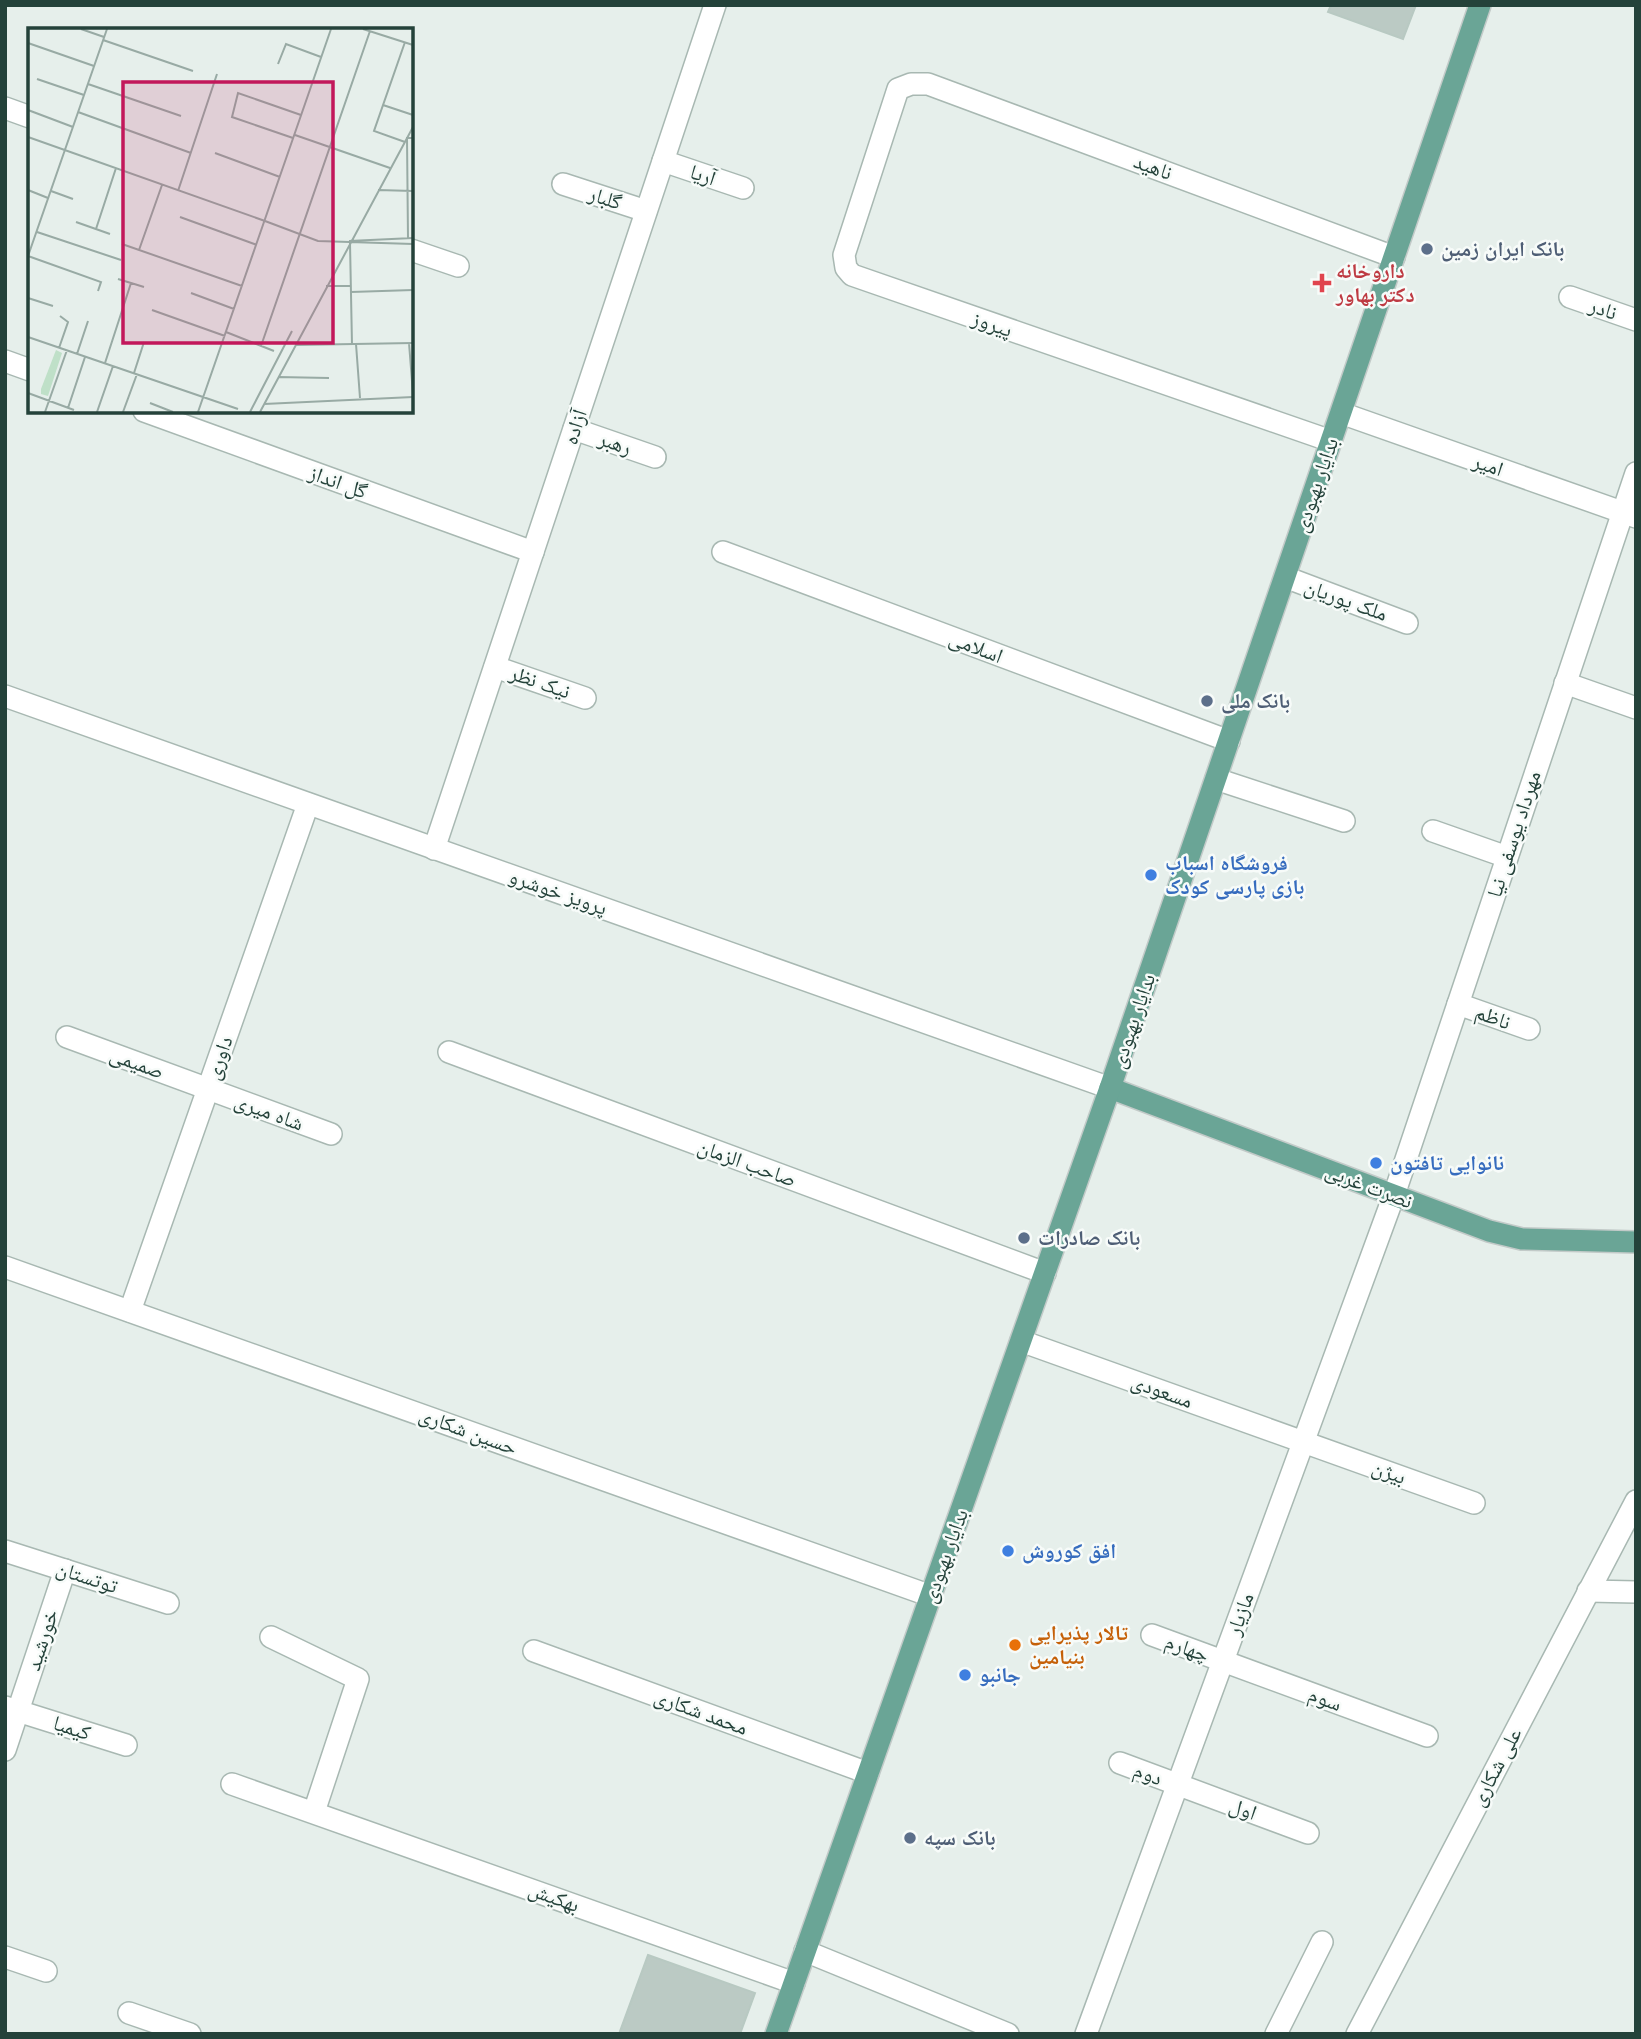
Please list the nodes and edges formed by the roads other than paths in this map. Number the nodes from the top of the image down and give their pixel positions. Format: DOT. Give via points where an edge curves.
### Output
graph roads {
  1 [pos="715,5"];
  2 [pos="1480,5"];
  3 [pos="911,84"];
  4 [pos="5,108"];
  5 [pos="28,116"];
  6 [pos="663,161"];
  7 [pos="563,184"];
  8 [pos="743,188"];
  9 [pos="646,211"];
  10 [pos="413,251"];
  11 [pos="1394,257"];
  12 [pos="458,266"];
  13 [pos="1570,297"];
  14 [pos="1636,320"];
  15 [pos="5,361"];
  16 [pos="28,369"];
  17 [pos="150,413"];
  18 [pos="1341,413"];
  19 [pos="574,429"];
  20 [pos="1331,441"];
  21 [pos="655,457"];
  22 [pos="1636,474"];
  23 [pos="1629,515"];
  24 [pos="533,552"];
  25 [pos="723,552"];
  26 [pos="1285,577"];
  27 [pos="1407,623"];
  28 [pos="495,667"];
  29 [pos="1565,683"];
  30 [pos="5,696"];
  31 [pos="585,698"];
  32 [pos="1636,709"];
  33 [pos="1229,741"];
  34 [pos="1216,779"];
  35 [pos="308,804"];
  36 [pos="1344,821"];
  37 [pos="1433,831"];
  38 [pos="434,849"];
  39 [pos="1507,857"];
  40 [pos="1458,1004"];
  41 [pos="1529,1029"];
  42 [pos="67,1037"];
  43 [pos="449,1052"];
  44 [pos="1110,1088"];
  45 [pos="208,1089"];
  46 [pos="331,1134"];
  47 [pos="1394,1195"];
  48 [pos="1636,1242"];
  49 [pos="5,1267"];
  50 [pos="1045,1273"];
  51 [pos="130,1311"];
  52 [pos="1021,1341"];
  53 [pos="1303,1441"];
  54 [pos="1636,1501"];
  55 [pos="1474,1503"];
  56 [pos="5,1551"];
  57 [pos="65,1570"];
  58 [pos="1588,1591"];
  59 [pos="1636,1592"];
  60 [pos="931,1596"];
  61 [pos="168,1603"];
  62 [pos="1152,1635"];
  63 [pos="271,1637"];
  64 [pos="534,1651"];
  65 [pos="1222,1661"];
  66 [pos="12,1709"];
  67 [pos="1427,1736"];
  68 [pos="125,1745"];
  69 [pos="5,1749"];
  70 [pos="1120,1763"];
  71 [pos="868,1773"];
  72 [pos="232,1784"];
  73 [pos="1177,1785"];
  74 [pos="314,1812"];
  75 [pos="1308,1833"];
  76 [pos="1322,1942"];
  77 [pos="805,1951"];
  78 [pos="5,1957"];
  79 [pos="46,1971"];
  80 [pos="794,1983"];
  81 [pos="129,2013"];
  82 [pos="166,2030"];
  83 [pos="190,2034"];
  84 [pos="776,2034"];
  85 [pos="1008,2034"];
  86 [pos="1086,2034"];
  87 [pos="1276,2034"];
  88 [pos="1357,2034"];
  1 -- 6 [label="street, آزاده"];
  2 -- 11 [label="main road, بدایار بهبودی"];
  3 -- 11 [label="street, ناهید" via="928,84"];
  3 -- 20 [label="street, پیروز" via="898,89 844,255 852,275"];
  4 -- 5 [label="street"];
  6 -- 8 [label="street, آریا"];
  6 -- 9 [label="street, آزاده"];
  7 -- 9 [label="street, گلبار"];
  9 -- 19 [label="street, آزاده"];
  10 -- 12 [label="street"];
  11 -- 18 [label="main road, بدایار بهبودی"];
  13 -- 14 [label="street, نادر"];
  15 -- 16 [label="street"];
  17 -- 24 [label="street, گل انداز"];
  18 -- 20 [label="main road, بدایار بهبودی"];
  18 -- 23 [label="street, امیر"];
  19 -- 21 [label="street, رهبر"];
  19 -- 24 [label="street, آزاده"];
  20 -- 26 [label="main road, بدایار بهبودی"];
  22 -- 23 [label="street, مهرداد یوسفی نیا"];
  23 -- 29 [label="street, مهرداد یوسفی نیا"];
  24 -- 28 [label="street, آزاده"];
  25 -- 33 [label="street, اسلامی"];
  26 -- 27 [label="street, ملک پوریان"];
  26 -- 33 [label="main road, بدایار بهبودی"];
  28 -- 31 [label="street, نیک نظر"];
  28 -- 38 [label="street, آزاده"];
  29 -- 32 [label="street"];
  29 -- 39 [label="street, مهرداد یوسفی نیا"];
  30 -- 35 [label="street, پرویز خوشرو"];
  33 -- 34 [label="main road, بدایار بهبودی"];
  34 -- 36 [label="street"];
  34 -- 44 [label="main road, بدایار بهبودی"];
  35 -- 38 [label="street, پرویز خوشرو"];
  35 -- 45 [label="street, داوری"];
  37 -- 39 [label="street"];
  38 -- 44 [label="street, پرویز خوشرو"];
  39 -- 40 [label="street, مهرداد یوسفی نیا"];
  40 -- 41 [label="street, ناظم"];
  40 -- 47 [label="street, مهرداد یوسفی نیا"];
  42 -- 45 [label="street, صمیمی"];
  43 -- 50 [label="street, صاحب الزمان"];
  44 -- 47 [label="main road, نصرت غربی"];
  44 -- 50 [label="main road, بدایار بهبودی"];
  45 -- 46 [label="street, شاه میری"];
  45 -- 51 [label="street, داوری"];
  47 -- 48 [label="main road, نصرت غربی" via="1522,1239"];
  47 -- 53 [label="street, مازیار"];
  49 -- 51 [label="street, حسین شکاری"];
  50 -- 52 [label="main road, بدایار بهبودی"];
  51 -- 60 [label="street, حسین شکاری"];
  52 -- 53 [label="street, مسعودی"];
  52 -- 60 [label="main road, بدایار بهبودی"];
  53 -- 55 [label="street, بیژن"];
  53 -- 65 [label="street, مازیار"];
  54 -- 58 [label="street, علی شکاری"];
  56 -- 57 [label="street, توتستان"];
  57 -- 61 [label="street, توتستان"];
  57 -- 66 [label="street, خورشید"];
  58 -- 59 [label="street"];
  58 -- 88 [label="street, علی شکاری"];
  60 -- 71 [label="main road, بدایار بهبودی"];
  62 -- 65 [label="street, چهارم"];
  63 -- 74 [label="street" via="358,1679"];
  64 -- 71 [label="street, محمد شکاری"];
  65 -- 67 [label="street, سوم"];
  65 -- 73 [label="street, مازیار"];
  66 -- 68 [label="street, کیمیا"];
  66 -- 69 [label="street, خورشید"];
  70 -- 73 [label="street, دوم"];
  71 -- 77 [label="main road, بدایار بهبودی"];
  72 -- 74 [label="street, بهکیش"];
  73 -- 75 [label="street, اول"];
  73 -- 86 [label="street, مازیار"];
  74 -- 80 [label="street, بهکیش"];
  76 -- 87 [label="street"];
  77 -- 80 [label="main road, بدایار بهبودی"];
  77 -- 85 [label="street"];
  78 -- 79 [label="street"];
  80 -- 84 [label="main road, بدایار بهبودی"];
  81 -- 82 [label="street"];
  82 -- 83 [label="street"];
}
